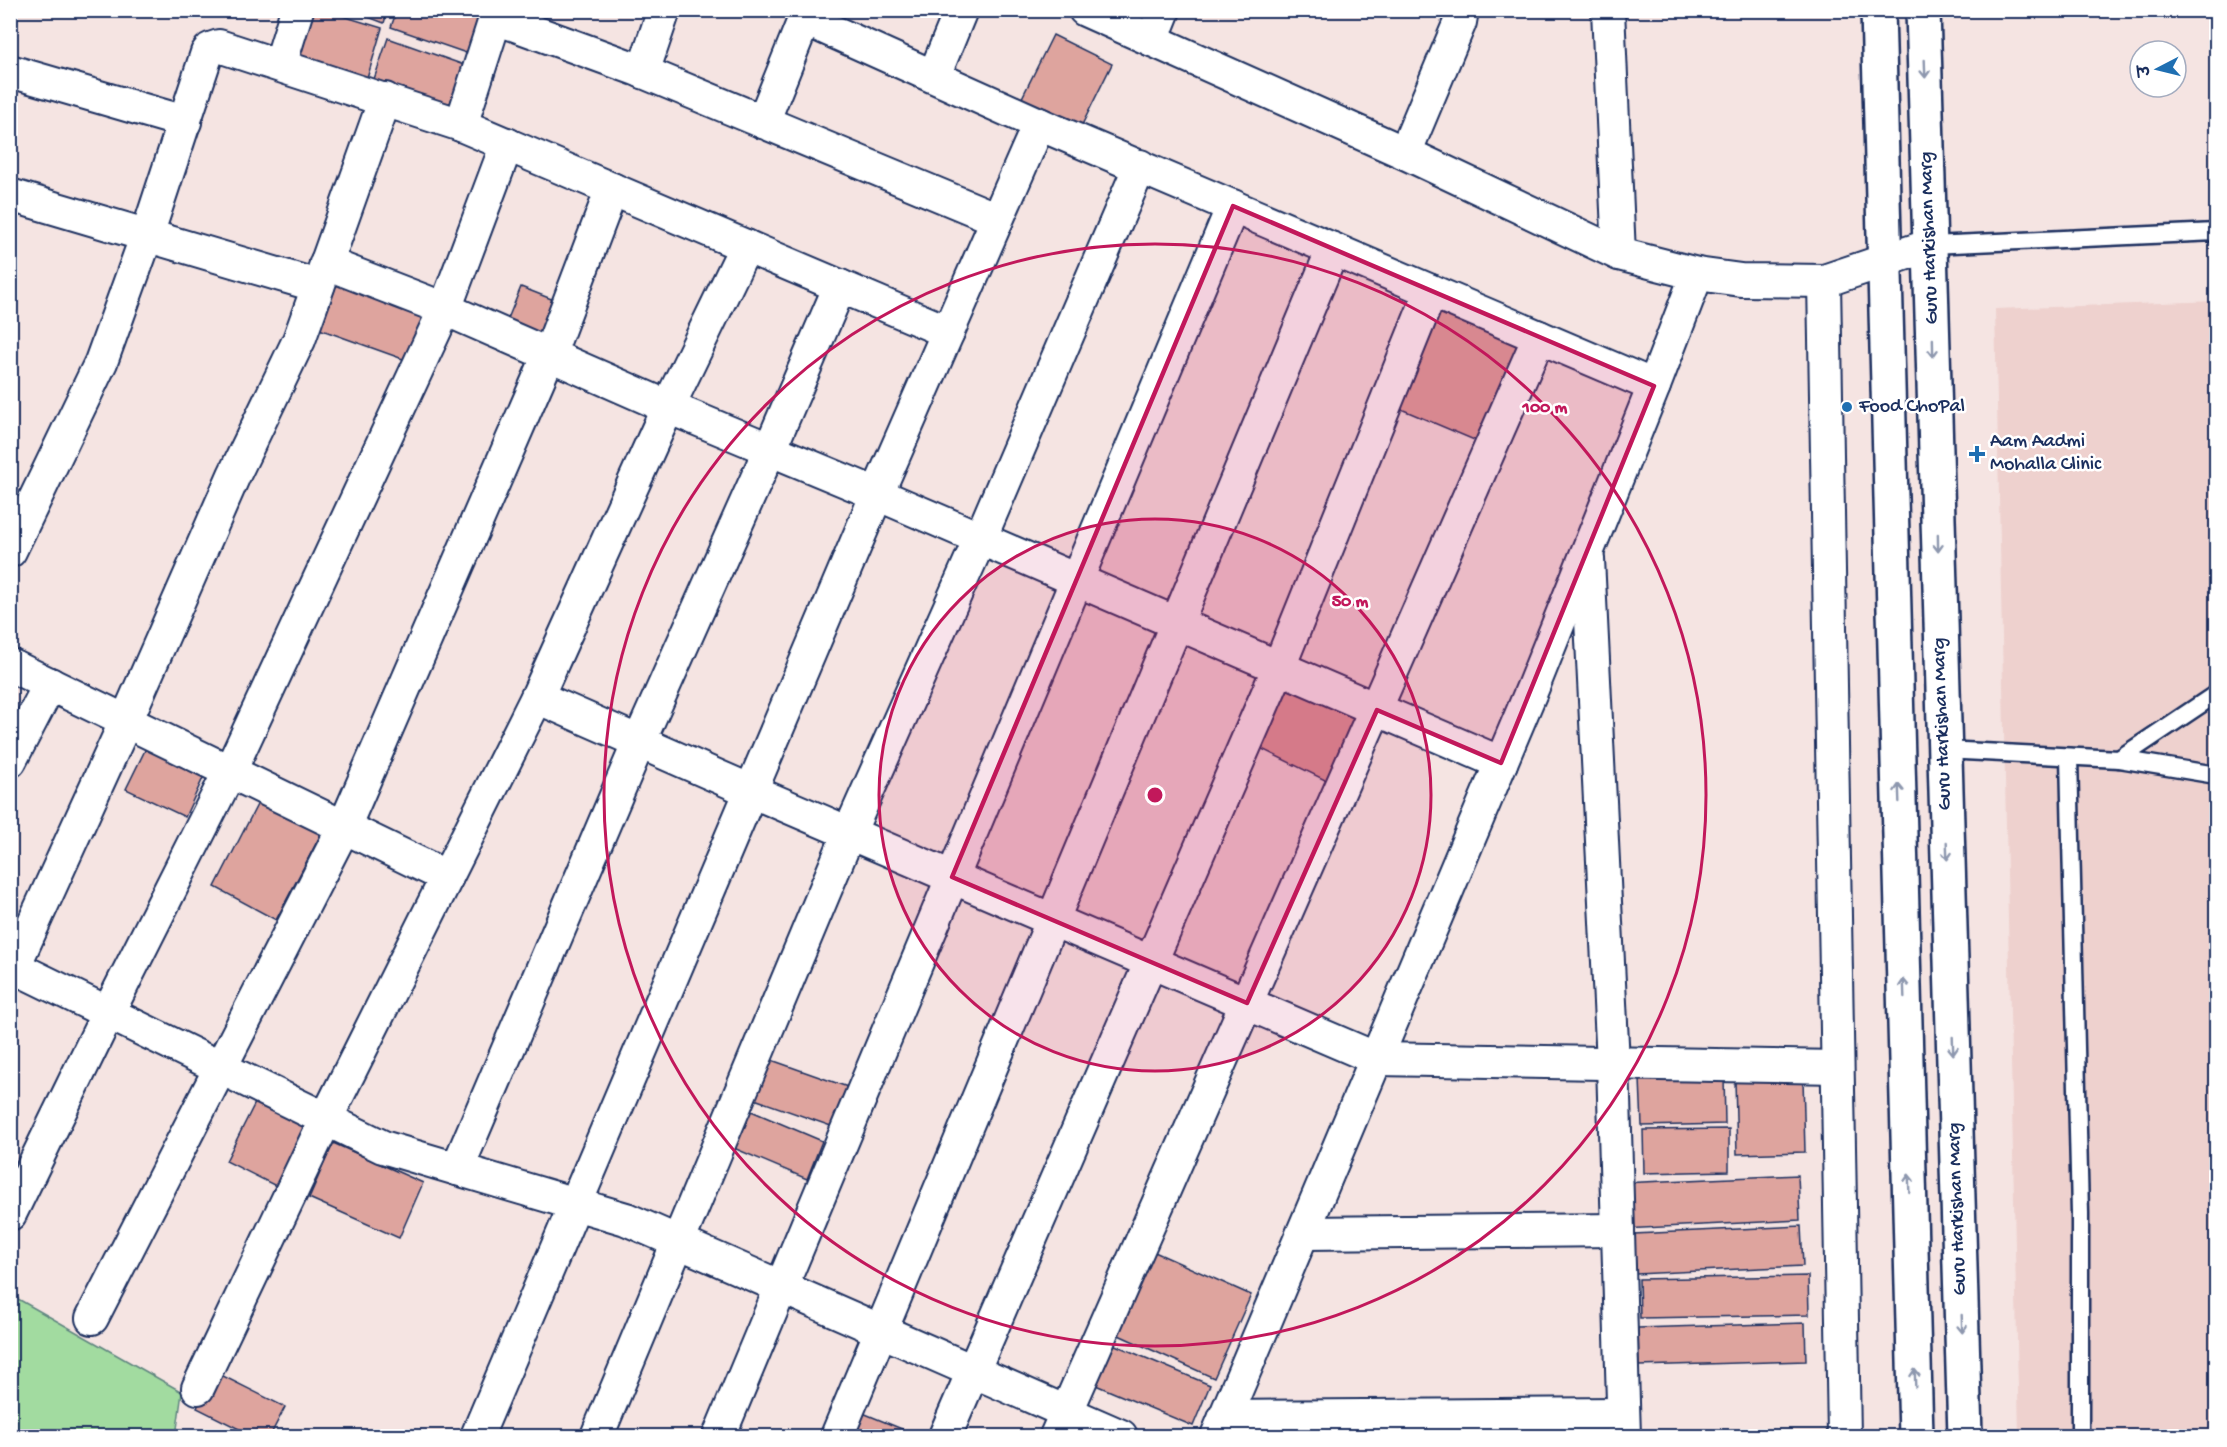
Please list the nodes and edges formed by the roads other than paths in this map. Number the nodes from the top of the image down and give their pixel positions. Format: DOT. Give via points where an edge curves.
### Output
graph roads {
  1 [pos="297,10"];
  2 [pos="664,10"];
  3 [pos="961,10"];
  4 [pos="1085,10"];
  5 [pos="1164,10"];
  6 [pos="1462,10"];
  7 [pos="1608,10"];
  8 [pos="1878,10"];
  9 [pos="1923,10"];
  10 [pos="497,14"];
  11 [pos="807,15"];
  12 [pos="1152,40"];
  13 [pos="280,65"];
  14 [pos="10,71"];
  15 [pos="643,72"];
  16 [pos="934,76"];
  17 [pos="385,99"];
  18 [pos="185,122"];
  19 [pos="763,122"];
  20 [pos="1039,124"];
  21 [pos="461,125"];
  22 [pos="507,144"];
  23 [pos="1405,153"];
  24 [pos="1140,166"];
  25 [pos="612,189"];
  26 [pos="10,195"];
  27 [pos="1233,206"];
  28 [pos="997,219"];
  29 [pos="2217,232"];
  30 [pos="147,235"];
  31 [pos="1931,245"];
  32 [pos="746,246"];
  33 [pos="1333,249"];
  34 [pos="1619,255"];
  35 [pos="1885,259"];
  36 [pos="1697,274"];
  37 [pos="322,275"];
  38 [pos="1824,281"];
  39 [pos="840,286"];
  40 [pos="1431,291"];
  41 [pos="445,309"];
  42 [pos="948,332"];
  43 [pos="1539,337"];
  44 [pos="549,355"];
  45 [pos="1654,386"];
  46 [pos="668,407"];
  47 [pos="770,449"];
  48 [pos="877,494"];
  49 [pos="980,539"];
  50 [pos="1588,549"];
  51 [pos="11,550"];
  52 [pos="1077,580"];
  53 [pos="1178,623"];
  54 [pos="10,664"];
  55 [pos="1279,667"];
  56 [pos="50,684"];
  57 [pos="2217,694"];
  58 [pos="537,697"];
  59 [pos="1377,710"];
  60 [pos="126,721"];
  61 [pos="639,742"];
  62 [pos="1944,750"];
  63 [pos="2069,756"];
  64 [pos="2119,759"];
  65 [pos="10,761"];
  66 [pos="1501,763"];
  67 [pos="231,771"];
  68 [pos="2217,776"];
  69 [pos="751,791"];
  70 [pos="344,827"];
  71 [pos="849,833"];
  72 [pos="447,877"];
  73 [pos="952,877"];
  74 [pos="1053,921"];
  75 [pos="1151,963"];
  76 [pos="12,969"];
  77 [pos="1247,1004"];
  78 [pos="108,1012"];
  79 [pos="1377,1059"];
  80 [pos="1613,1063"];
  81 [pos="1837,1067"];
  82 [pos="220,1068"];
  83 [pos="326,1119"];
  84 [pos="457,1169"];
  85 [pos="575,1204"];
  86 [pos="10,1214"];
  87 [pos="1618,1230"];
  88 [pos="1304,1233"];
  89 [pos="678,1242"];
  90 [pos="781,1287"];
  91 [pos="92,1318"];
  92 [pos="881,1331"];
  93 [pos="973,1372"];
  94 [pos="198,1388"];
  95 [pos="1061,1425"];
  96 [pos="1623,1425"];
  97 [pos="1221,1427"];
  98 [pos="477,1437"];
  99 [pos="597,1437"];
  100 [pos="719,1437"];
  101 [pos="837,1437"];
  102 [pos="945,1437"];
  103 [pos="1121,1437"];
  104 [pos="1844,1437"];
  105 [pos="1916,1437"];
  106 [pos="1965,1437"];
  107 [pos="2080,1437"];
  1 -- 13 [label="street"];
  2 -- 15 [label="street"];
  3 -- 16 [label="street"];
  4 -- 12 [label="street"];
  5 -- 12 [label="street"];
  6 -- 23 [label="street"];
  7 -- 34 [label="street"];
  8 -- 35 [label="main road"];
  9 -- 31 [label="main road, Guru Harkishan Marg, one-way"];
  10 -- 15 [label="street"];
  10 -- 21 [label="street"];
  11 -- 16 [label="street"];
  11 -- 19 [label="street"];
  12 -- 23 [label="street"];
  13 -- 17 [label="street"];
  13 -- 18 [label="street" via="227,47 210,49"];
  14 -- 18 [label="street"];
  15 -- 19 [label="street"];
  16 -- 20 [label="street"];
  17 -- 21 [label="street"];
  17 -- 37 [label="street"];
  18 -- 30 [label="street"];
  19 -- 28 [label="street"];
  20 -- 24 [label="street"];
  20 -- 28 [label="street"];
  21 -- 22 [label="street"];
  22 -- 25 [label="street"];
  22 -- 41 [label="street"];
  23 -- 34 [label="street"];
  24 -- 27 [label="street"];
  24 -- 49 [label="street"];
  25 -- 32 [label="street"];
  25 -- 44 [label="street"];
  26 -- 30 [label="street"];
  27 -- 33 [label="street"];
  27 -- 52 [label="street"];
  28 -- 42 [label="street"];
  29 -- 31 [label="lane"];
  30 -- 37 [label="street"];
  30 -- 51 [label="street" via="102,362"];
  31 -- 35 [label="street"];
  31 -- 62 [label="main road, Guru Harkishan Marg, one-way"];
  32 -- 39 [label="street"];
  32 -- 46 [label="street"];
  33 -- 40 [label="street"];
  33 -- 53 [label="street"];
  34 -- 36 [label="street"];
  35 -- 38 [label="street"];
  105 -- 35 [label="main road, one-way"];
  36 -- 38 [label="street" via="1741,280"];
  36 -- 45 [label="street"];
  37 -- 41 [label="street"];
  37 -- 60 [label="street" via="299,340 234,475"];
  38 -- 81 [label="street"];
  39 -- 42 [label="street"];
  39 -- 47 [label="street"];
  40 -- 43 [label="street"];
  40 -- 55 [label="street"];
  41 -- 44 [label="street"];
  41 -- 67 [label="street"];
  42 -- 48 [label="street"];
  43 -- 45 [label="street"];
  43 -- 59 [label="street"];
  44 -- 46 [label="street"];
  44 -- 70 [label="street"];
  45 -- 50 [label="street"];
  46 -- 47 [label="street"];
  46 -- 58 [label="street"];
  47 -- 48 [label="street"];
  47 -- 61 [label="street"];
  48 -- 49 [label="street"];
  48 -- 69 [label="street"];
  49 -- 52 [label="street"];
  49 -- 71 [label="street"];
  50 -- 66 [label="street"];
  50 -- 80 [label="street"];
  52 -- 53 [label="street"];
  52 -- 73 [label="street"];
  53 -- 55 [label="street"];
  53 -- 74 [label="street"];
  54 -- 56 [label="street"];
  55 -- 59 [label="street"];
  55 -- 75 [label="street"];
  56 -- 60 [label="street"];
  56 -- 65 [label="street"];
  57 -- 64 [label="lane"];
  58 -- 61 [label="street"];
  58 -- 72 [label="street"];
  59 -- 66 [label="street"];
  59 -- 77 [label="street"];
  60 -- 67 [label="street"];
  60 -- 76 [label="street"];
  61 -- 69 [label="street"];
  61 -- 84 [label="street"];
  62 -- 63 [label="lane"];
  62 -- 106 [label="main road, Guru Harkishan Marg, one-way"];
  63 -- 64 [label="lane"];
  63 -- 107 [label="lane" via="2080,1213"];
  64 -- 68 [label="lane"];
  66 -- 79 [label="street"];
  67 -- 70 [label="street"];
  67 -- 78 [label="street"];
  69 -- 71 [label="street"];
  69 -- 85 [label="street"];
  70 -- 72 [label="street"];
  70 -- 82 [label="street"];
  71 -- 73 [label="street"];
  71 -- 89 [label="street"];
  72 -- 83 [label="street"];
  73 -- 74 [label="street"];
  73 -- 90 [label="street"];
  74 -- 75 [label="street"];
  74 -- 92 [label="street"];
  75 -- 77 [label="street"];
  75 -- 93 [label="street"];
  76 -- 78 [label="street"];
  77 -- 79 [label="street"];
  77 -- 95 [label="street"];
  78 -- 82 [label="street"];
  78 -- 86 [label="street"];
  79 -- 80 [label="street"];
  79 -- 88 [label="street"];
  80 -- 81 [label="street"];
  80 -- 87 [label="street"];
  81 -- 104 [label="street"];
  82 -- 83 [label="street"];
  82 -- 91 [label="street"];
  83 -- 84 [label="street" via="382,1147"];
  83 -- 94 [label="street"];
  84 -- 85 [label="street"];
  85 -- 89 [label="street" via="626,1219"];
  85 -- 98 [label="street"];
  87 -- 88 [label="street"];
  87 -- 96 [label="street"];
  88 -- 97 [label="street"];
  89 -- 90 [label="street"];
  89 -- 99 [label="street"];
  90 -- 92 [label="street"];
  90 -- 100 [label="street"];
  92 -- 93 [label="street"];
  92 -- 101 [label="street"];
  93 -- 95 [label="street"];
  93 -- 102 [label="street"];
  95 -- 103 [label="street"];
  96 -- 97 [label="street"];
}
